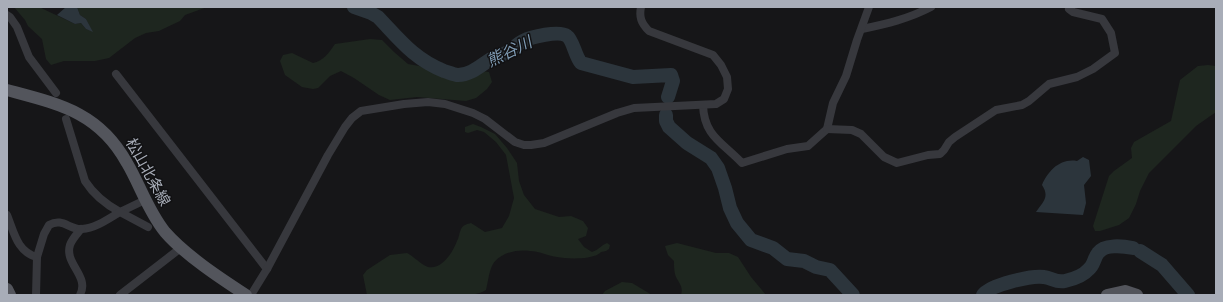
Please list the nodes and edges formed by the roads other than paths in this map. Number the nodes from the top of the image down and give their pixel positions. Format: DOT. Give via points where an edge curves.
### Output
graph roads {
  1 [pos="641,7"];
  2 [pos="869,7"];
  3 [pos="931,7"];
  4 [pos="1070,7"];
  5 [pos="7,15"];
  6 [pos="862,29"];
  7 [pos="116,74"];
  8 [pos="7,90"];
  9 [pos="56,93"];
  10 [pos="704,105"];
  11 [pos="66,119"];
  12 [pos="827,128"];
  13 [pos="145,200"];
  14 [pos="120,212"];
  15 [pos="7,215"];
  16 [pos="148,227"];
  17 [pos="81,229"];
  18 [pos="182,247"];
  19 [pos="37,257"];
  20 [pos="267,269"];
  21 [pos="7,289"];
  22 [pos="10,295"];
  23 [pos="36,295"];
  24 [pos="80,295"];
  25 [pos="120,295"];
  26 [pos="246,295"];
  27 [pos="251,295"];
  28 [pos="1107,295"];
  29 [pos="1137,295"];
  1 -- 10 [label="street" via="643,25 649,31 714,55 721,65 727,77 728,89 724,99 716,104"];
  2 -- 6 [label="street"];
  3 -- 6 [label="street" via="899,21"];
  4 -- 12 [label="street" via="1073,12 1102,19 1112,34 1115,53 1077,77 1049,84 1029,102 996,110 955,137 940,154 897,163 884,158 861,134 852,130"];
  5 -- 9 [label="street" via="17,27 29,57"];
  6 -- 12 [label="street" via="846,76 833,102"];
  7 -- 20 [label="street"];
  8 -- 13 [label="main road, 松山北条線" via="69,109 95,124 111,139 127,162"];
  10 -- 12 [label="street" via="706,125 712,135 742,163 787,149 808,146"];
  10 -- 20 [label="street" via="634,108 544,143 531,145 515,142 473,112 445,104 404,104 361,111 345,127"];
  11 -- 14 [label="street" via="85,181 100,199"];
  13 -- 14 [label="street"];
  13 -- 18 [label="main road, 松山北条線" via="164,231"];
  14 -- 16 [label="street"];
  14 -- 17 [label="street" via="99,224"];
  15 -- 19 [label="street" via="21,248"];
  17 -- 19 [label="street" via="58,221 49,225"];
  17 -- 24 [label="street" via="70,244 69,252 83,282"];
  18 -- 25 [label="street"];
  18 -- 26 [label="main road, 松山北条線"];
  19 -- 23 [label="street"];
  20 -- 27 [label="street"];
  21 -- 22 [label="main road"];
  28 -- 29 [label="main road" via="1125,291"];
}
